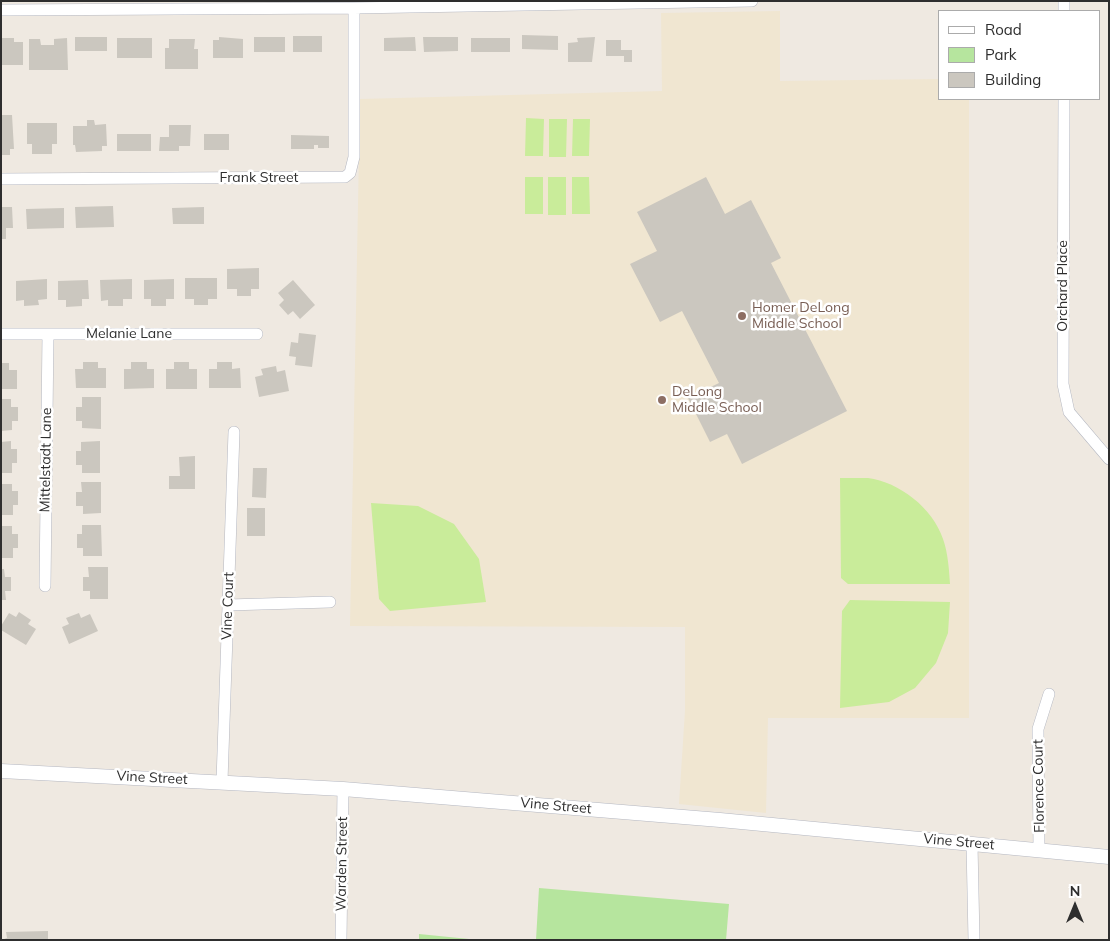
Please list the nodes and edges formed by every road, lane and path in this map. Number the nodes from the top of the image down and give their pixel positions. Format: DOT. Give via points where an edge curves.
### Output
graph roads {
  1 [pos="752,1"];
  2 [pos="261,5"];
  3 [pos="354,8"];
  4 [pos="1,10"];
  5 [pos="1064,100"];
  6 [pos="1,179"];
  7 [pos="1,334"];
  8 [pos="48,334"];
  9 [pos="257,334"];
  10 [pos="234,432"];
  11 [pos="1109,459"];
  12 [pos="45,586"];
  13 [pos="330,602"];
  14 [pos="228,604"];
  15 [pos="1049,694"];
  16 [pos="1,771"];
  17 [pos="222,781"];
  18 [pos="342,789"];
  19 [pos="972,844"];
  20 [pos="1039,850"];
  21 [pos="1109,857"];
  22 [pos="341,940"];
  23 [pos="974,940"];
  1 -- 3 [label="street"];
  2 -- 3 [label="street"];
  2 -- 4 [label="street"];
  3 -- 6 [label="street, Frank Street" via="354,157 350,173 345,177"];
  5 -- 11 [label="street, Orchard Place" via="1063,384 1069,412"];
  7 -- 8 [label="street, Melanie Lane"];
  8 -- 9 [label="street, Melanie Lane"];
  8 -- 12 [label="street, Mittelstadt Lane"];
  10 -- 14 [label="street, Vine Court"];
  13 -- 14 [label="street"];
  14 -- 17 [label="street, Vine Court"];
  15 -- 20 [label="street, Florence Court" via="1038,729"];
  16 -- 17 [label="street, Vine Street"];
  17 -- 18 [label="street, Vine Street"];
  18 -- 19 [label="street, Vine Street"];
  18 -- 22 [label="street, Warden Street"];
  19 -- 20 [label="street, Vine Street"];
  19 -- 23 [label="street"];
  20 -- 21 [label="street, Vine Street"];
}
